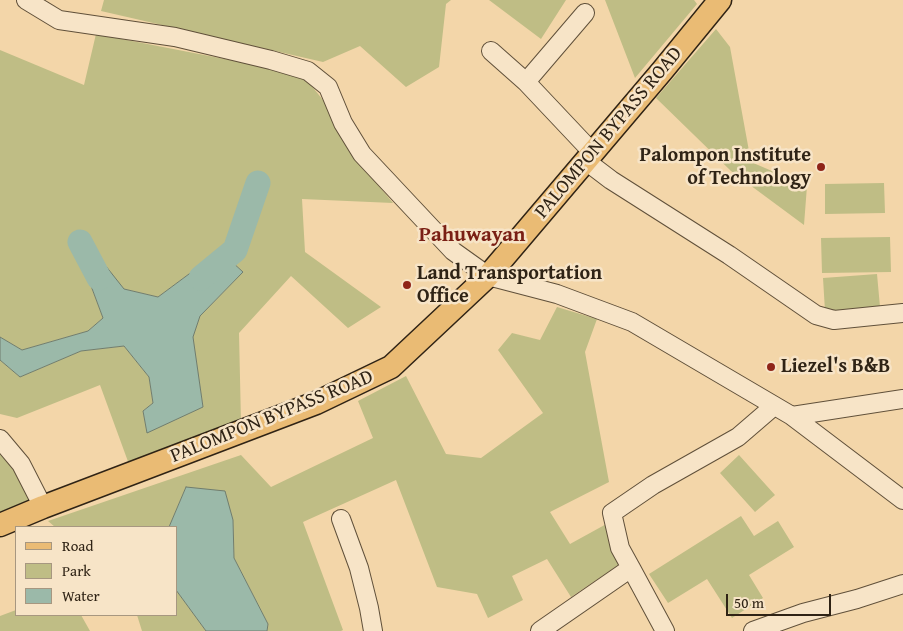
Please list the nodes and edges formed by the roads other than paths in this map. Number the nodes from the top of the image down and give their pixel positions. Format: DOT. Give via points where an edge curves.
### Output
graph roads {
  1 [pos="26,0"];
  2 [pos="720,0"];
  3 [pos="585,13"];
  4 [pos="491,51"];
  5 [pos="526,82"];
  6 [pos="589,157"];
  7 [pos="488,276"];
  8 [pos="903,313"];
  9 [pos="903,399"];
  10 [pos="774,406"];
  11 [pos="792,416"];
  12 [pos="0,439"];
  13 [pos="903,500"];
  14 [pos="43,507"];
  15 [pos="341,519"];
  16 [pos="0,525"];
  17 [pos="631,568"];
  18 [pos="903,584"];
  19 [pos="373,631"];
  20 [pos="540,631"];
  21 [pos="665,631"];
  22 [pos="753,631"];
  1 -- 7 [label="street" via="59,20 175,37 308,71 328,87 343,123 362,154 453,251"];
  2 -- 6 [label="main road, PALOMPON BYPASS ROAD"];
  3 -- 5 [label="street"];
  4 -- 5 [label="street"];
  5 -- 6 [label="street"];
  6 -- 7 [label="main road, PALOMPON BYPASS ROAD"];
  6 -- 8 [label="street" via="611,180 729,255 816,316 834,320"];
  7 -- 10 [label="street" via="557,294 632,322"];
  7 -- 14 [label="main road, PALOMPON BYPASS ROAD" via="391,367 316,403"];
  9 -- 11 [label="street"];
  10 -- 11 [label="street"];
  10 -- 17 [label="street" via="738,437 653,485 612,513 620,548"];
  11 -- 13 [label="street"];
  12 -- 14 [label="street" via="21,464"];
  14 -- 16 [label="main road, PALOMPON BYPASS ROAD"];
  15 -- 19 [label="street" via="358,568"];
  17 -- 20 [label="street"];
  17 -- 21 [label="street"];
  18 -- 22 [label="street"];
}
